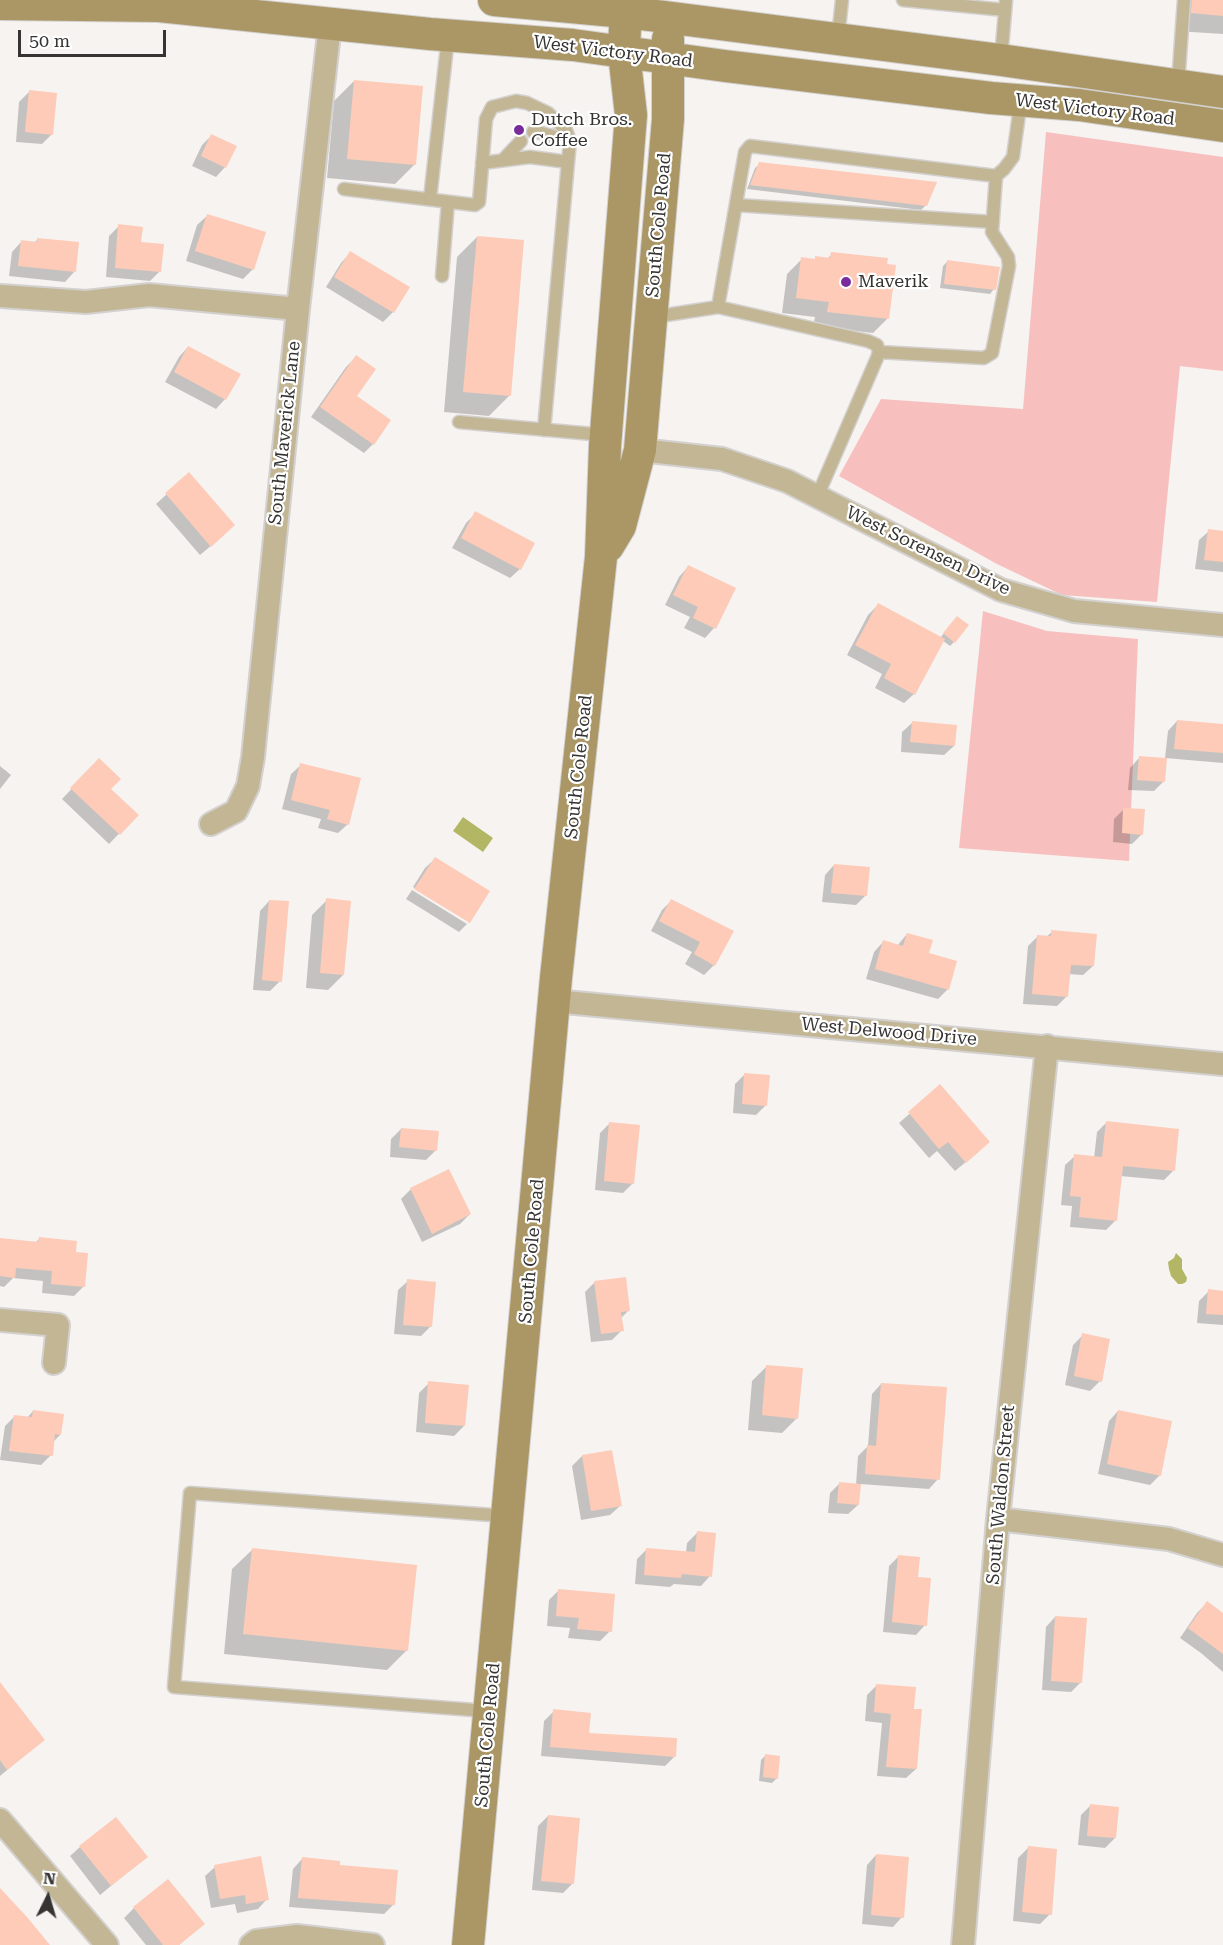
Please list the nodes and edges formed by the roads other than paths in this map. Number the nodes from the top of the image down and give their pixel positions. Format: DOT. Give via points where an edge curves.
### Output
graph roads {
  1 [pos="496,0"];
  2 [pos="842,0"];
  3 [pos="903,0"];
  4 [pos="1184,0"];
  5 [pos="0,4"];
  6 [pos="1005,5"];
  7 [pos="625,6"];
  8 [pos="668,9"];
  9 [pos="330,24"];
  10 [pos="448,35"];
  11 [pos="838,39"];
  12 [pos="624,52"];
  13 [pos="668,59"];
  14 [pos="1001,60"];
  15 [pos="1179,84"];
  16 [pos="1223,92"];
  17 [pos="1021,100"];
  18 [pos="1223,126"];
  19 [pos="533,132"];
  20 [pos="521,141"];
  21 [pos="570,141"];
  22 [pos="503,160"];
  23 [pos="568,162"];
  24 [pos="482,163"];
  25 [pos="996,176"];
  26 [pos="345,189"];
  27 [pos="430,199"];
  28 [pos="448,202"];
  29 [pos="736,205"];
  30 [pos="993,222"];
  31 [pos="442,276"];
  32 [pos="1,296"];
  33 [pos="718,307"];
  34 [pos="298,309"];
  35 [pos="651,318"];
  36 [pos="879,352"];
  37 [pos="611,379"];
  38 [pos="459,422"];
  39 [pos="544,430"];
  40 [pos="606,435"];
  41 [pos="640,450"];
  42 [pos="818,497"];
  43 [pos="601,557"];
  44 [pos="1223,625"];
  45 [pos="211,824"];
  46 [pos="554,1001"];
  47 [pos="1047,1046"];
  48 [pos="1223,1064"];
  49 [pos="0,1320"];
  50 [pos="54,1363"];
  51 [pos="507,1516"];
  52 [pos="998,1520"];
  53 [pos="1223,1555"];
  54 [pos="490,1711"];
  55 [pos="0,1820"];
  56 [pos="107,1945"];
  57 [pos="250,1945"];
  58 [pos="374,1945"];
  59 [pos="468,1945"];
  60 [pos="963,1945"];
  1 -- 7 [label="main road, West Victory Road"];
  2 -- 11 [label="lane"];
  3 -- 6 [label="lane"];
  4 -- 15 [label="lane"];
  5 -- 9 [label="main road, West Victory Road" via="159,6"];
  6 -- 14 [label="lane"];
  7 -- 8 [label="main road, West Victory Road"];
  7 -- 12 [label="main road, South Cole Road"];
  8 -- 11 [label="main road, West Victory Road"];
  8 -- 13 [label="main road, South Cole Road"];
  9 -- 10 [label="main road, West Victory Road"];
  9 -- 34 [label="street, South Maverick Lane"];
  10 -- 12 [label="main road, West Victory Road"];
  10 -- 27 [label="lane"];
  11 -- 14 [label="main road, West Victory Road"];
  12 -- 13 [label="main road, West Victory Road"];
  12 -- 37 [label="main road, South Cole Road" via="631,116"];
  13 -- 17 [label="main road, West Victory Road"];
  13 -- 35 [label="main road, South Cole Road" via="668,119"];
  14 -- 15 [label="main road, West Victory Road"];
  15 -- 16 [label="main road, West Victory Road"];
  17 -- 18 [label="main road, West Victory Road"];
  17 -- 25 [label="lane" via="1012,157"];
  19 -- 21 [label="lane"];
  20 -- 22 [label="lane"];
  21 -- 23 [label="lane"];
  21 -- 24 [label="lane" via="566,130 548,113 516,101 492,107 486,119"];
  22 -- 23 [label="lane" via="530,157"];
  22 -- 24 [label="lane"];
  23 -- 39 [label="lane"];
  24 -- 28 [label="lane" via="478,202"];
  25 -- 29 [label="lane" via="750,146 745,152"];
  25 -- 30 [label="lane"];
  26 -- 27 [label="lane"];
  27 -- 28 [label="lane"];
  28 -- 31 [label="lane"];
  29 -- 30 [label="lane"];
  29 -- 33 [label="lane"];
  30 -- 36 [label="lane" via="992,232 1008,257 1009,266 992,353 984,358"];
  32 -- 34 [label="street" via="86,303 149,295"];
  33 -- 35 [label="lane"];
  33 -- 36 [label="lane" via="868,341 877,345"];
  34 -- 45 [label="street, South Maverick Lane" via="253,757 248,786 236,811"];
  35 -- 41 [label="main road, South Cole Road"];
  36 -- 42 [label="lane"];
  37 -- 40 [label="main road, South Cole Road"];
  37 -- 41 [label="main road, South Cole Road" via="614,410"];
  38 -- 39 [label="lane"];
  39 -- 40 [label="lane"];
  40 -- 43 [label="main road, South Cole Road"];
  41 -- 42 [label="street, West Sorensen Drive" via="722,459 787,481"];
  41 -- 43 [label="main road, South Cole Road" via="620,526"];
  42 -- 44 [label="street, West Sorensen Drive" via="1001,590 1074,611"];
  43 -- 46 [label="main road, South Cole Road"];
  46 -- 47 [label="street, West Delwood Drive"];
  46 -- 51 [label="main road, South Cole Road"];
  47 -- 48 [label="street, West Delwood Drive"];
  47 -- 52 [label="street, South Waldon Street"];
  49 -- 50 [label="street" via="58,1325"];
  51 -- 54 [label="main road, South Cole Road"];
  51 -- 54 [label="lane" via="190,1493 174,1687"];
  52 -- 53 [label="street" via="1169,1539"];
  52 -- 60 [label="street, South Waldon Street"];
  54 -- 59 [label="main road, South Cole Road"];
  55 -- 56 [label="street"];
  57 -- 58 [label="street" via="297,1936"];
}
